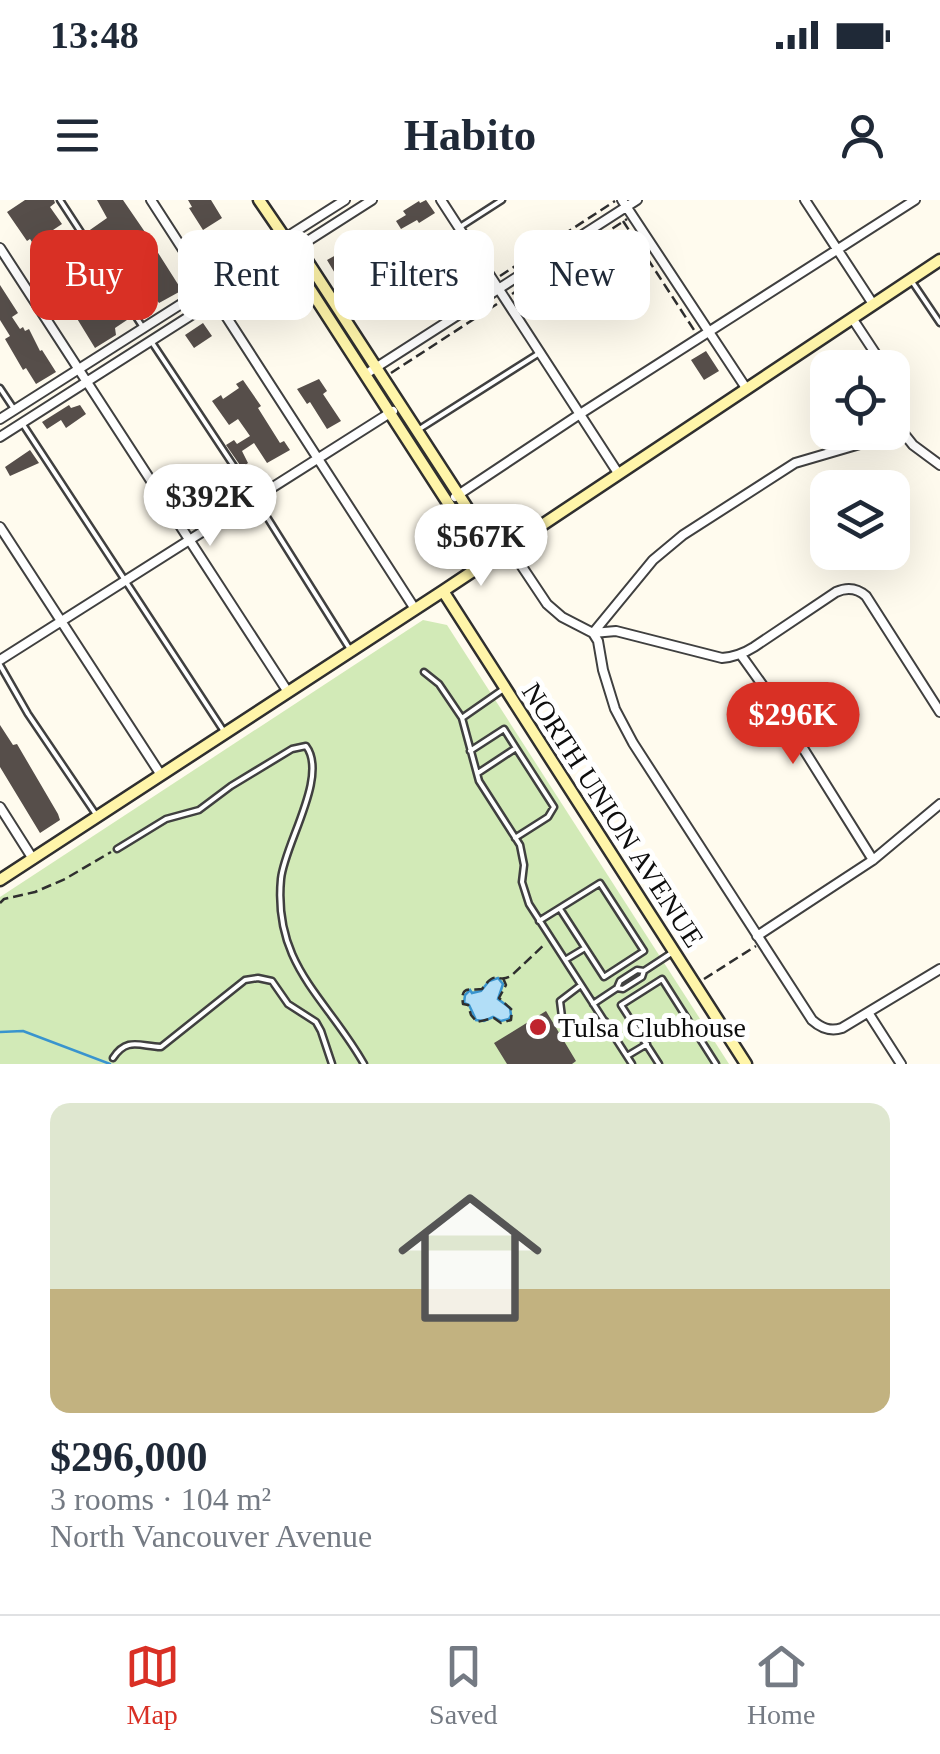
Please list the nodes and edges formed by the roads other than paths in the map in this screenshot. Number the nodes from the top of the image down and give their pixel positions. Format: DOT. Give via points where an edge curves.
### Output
graph roads {
  1 [pos="60,200"];
  2 [pos="151,200"];
  3 [pos="259,200"];
  4 [pos="345,200"];
  5 [pos="372,200"];
  6 [pos="441,200"];
  7 [pos="502,200"];
  8 [pos="637,200"];
  9 [pos="805,200"];
  10 [pos="914,200"];
  11 [pos="619,204"];
  12 [pos="459,228"];
  13 [pos="279,230"];
  14 [pos="297,230"];
  15 [pos="314,237"];
  16 [pos="178,242"];
  17 [pos="0,248"];
  18 [pos="837,250"];
  19 [pos="940,260"];
  20 [pos="910,279"];
  21 [pos="314,283"];
  22 [pos="496,285"];
  23 [pos="872,304"];
  24 [pos="178,307"];
  25 [pos="852,318"];
  26 [pos="184,320"];
  27 [pos="228,320"];
  28 [pos="940,322"];
  29 [pos="144,329"];
  30 [pos="710,333"];
  31 [pos="151,340"];
  32 [pos="873,350"];
  33 [pos="541,352"];
  34 [pos="80,370"];
  35 [pos="370,371"];
  36 [pos="87,381"];
  37 [pos="0,388"];
  38 [pos="746,388"];
  39 [pos="14,410"];
  40 [pos="395,410"];
  41 [pos="580,414"];
  42 [pos="0,419"];
  43 [pos="22,423"];
  44 [pos="417,431"];
  45 [pos="0,437"];
  46 [pos="910,440"];
  47 [pos="839,450"];
  48 [pos="318,458"];
  49 [pos="940,465"];
  50 [pos="618,474"];
  51 [pos="459,494"];
  52 [pos="255,498"];
  53 [pos="447,502"];
  54 [pos="0,527"];
  55 [pos="190,540"];
  56 [pos="509,547"];
  57 [pos="498,554"];
  58 [pos="486,562"];
  59 [pos="125,580"];
  60 [pos="443,591"];
  61 [pos="415,609"];
  62 [pos="61,620"];
  63 [pos="593,633"];
  64 [pos="351,651"];
  65 [pos="741,655"];
  66 [pos="0,662"];
  67 [pos="424,672"];
  68 [pos="505,688"];
  69 [pos="288,692"];
  70 [pos="940,712"];
  71 [pos="462,718"];
  72 [pos="225,734"];
  73 [pos="516,748"];
  74 [pos="470,751"];
  75 [pos="478,774"];
  76 [pos="160,776"];
  77 [pos="940,804"];
  78 [pos="0,807"];
  79 [pos="97,817"];
  80 [pos="515,838"];
  81 [pos="117,849"];
  82 [pos="33,858"];
  83 [pos="873,860"];
  84 [pos="0,880"];
  85 [pos="560,909"];
  86 [pos="540,921"];
  87 [pos="759,939"];
  88 [pos="585,948"];
  89 [pos="674,952"];
  90 [pos="565,960"];
  91 [pos="940,969"];
  92 [pos="581,985"];
  93 [pos="593,1004"];
  94 [pos="869,1014"];
  95 [pos="562,1017"];
  96 [pos="605,1021"];
  97 [pos="572,1033"];
  98 [pos="647,1044"];
  99 [pos="627,1056"];
  100 [pos="113,1058"];
  101 [pos="332,1064"];
  102 [pos="364,1064"];
  103 [pos="632,1064"];
  104 [pos="660,1064"];
  105 [pos="716,1064"];
  106 [pos="746,1064"];
  107 [pos="901,1064"];
  1 -- 29 [label="lane"];
  2 -- 16 [label="street"];
  3 -- 13 [label="street"];
  4 -- 14 [label="street"];
  5 -- 15 [label="street"];
  6 -- 12 [label="street"];
  7 -- 12 [label="lane"];
  8 -- 11 [label="street"];
  9 -- 18 [label="street"];
  10 -- 18 [label="street"];
  11 -- 22 [label="street"];
  11 -- 30 [label="street"];
  12 -- 22 [label="street"];
  17 -- 34 [label="street"];
  18 -- 23 [label="street"];
  18 -- 30 [label="street"];
  19 -- 20 [label="street"];
  20 -- 23 [label="street"];
  20 -- 28 [label="lane"];
  21 -- 35 [label="street"];
  22 -- 33 [label="street"];
  22 -- 35 [label="street"];
  23 -- 25 [label="street"];
  24 -- 29 [label="street"];
  25 -- 32 [label="street"];
  25 -- 38 [label="street"];
  26 -- 31 [label="street"];
  27 -- 48 [label="street"];
  29 -- 34 [label="street"];
  30 -- 38 [label="street"];
  30 -- 41 [label="street"];
  31 -- 36 [label="street"];
  31 -- 52 [label="lane"];
  33 -- 41 [label="street"];
  33 -- 44 [label="lane"];
  34 -- 36 [label="street"];
  34 -- 39 [label="street"];
  35 -- 40 [label="street"];
  36 -- 43 [label="street"];
  36 -- 55 [label="street"];
  37 -- 39 [label="lane"];
  38 -- 50 [label="street"];
  39 -- 42 [label="street"];
  40 -- 44 [label="street"];
  40 -- 48 [label="street"];
  40 -- 53 [label="street"];
  41 -- 50 [label="street"];
  41 -- 51 [label="street"];
  43 -- 45 [label="street"];
  43 -- 59 [label="lane"];
  44 -- 51 [label="street"];
  46 -- 49 [label="street"];
  47 -- 63 [label="street" via="795,463 683,534"];
  48 -- 52 [label="street"];
  48 -- 61 [label="street"];
  50 -- 56 [label="street"];
  51 -- 53 [label="street"];
  51 -- 57 [label="street"];
  52 -- 55 [label="street"];
  52 -- 64 [label="lane"];
  53 -- 58 [label="street"];
  54 -- 62 [label="street"];
  55 -- 59 [label="street"];
  55 -- 69 [label="street"];
  56 -- 57 [label="street"];
  56 -- 63 [label="street" via="548,604"];
  57 -- 58 [label="street"];
  58 -- 60 [label="street"];
  59 -- 62 [label="street"];
  59 -- 72 [label="lane"];
  60 -- 61 [label="street"];
  60 -- 68 [label="street, NORTH UNION AVENUE"];
  61 -- 64 [label="street"];
  62 -- 66 [label="street"];
  62 -- 76 [label="street"];
  63 -- 65 [label="street" via="616,631 722,658"];
  63 -- 87 [label="street" via="623,725"];
  64 -- 69 [label="street"];
  65 -- 70 [label="street" via="836,592 862,592"];
  65 -- 83 [label="street"];
  66 -- 79 [label="lane"];
  67 -- 71 [label="lane"];
  68 -- 71 [label="lane"];
  68 -- 89 [label="street, NORTH UNION AVENUE"];
  69 -- 72 [label="street"];
  71 -- 74 [label="lane"];
  72 -- 76 [label="street"];
  73 -- 74 [label="lane" via="504,729"];
  73 -- 75 [label="lane"];
  73 -- 80 [label="lane" via="554,806 548,818"];
  74 -- 75 [label="lane"];
  75 -- 80 [label="lane"];
  76 -- 79 [label="street"];
  77 -- 83 [label="street"];
  78 -- 82 [label="street"];
  79 -- 82 [label="street"];
  80 -- 86 [label="lane" via="525,893"];
  81 -- 102 [label="lane" via="306,746 312,768 280,877 280,922 312,990"];
  82 -- 84 [label="street"];
  83 -- 87 [label="street"];
  85 -- 86 [label="lane"];
  85 -- 88 [label="lane"];
  85 -- 88 [label="lane" via="600,883 644,951 604,977"];
  86 -- 90 [label="lane"];
  87 -- 94 [label="street" via="808,1015 824,1028 836,1030"];
  88 -- 90 [label="lane"];
  89 -- 93 [label="lane"];
  89 -- 106 [label="street, NORTH UNION AVENUE"];
  90 -- 92 [label="lane"];
  91 -- 94 [label="street"];
  92 -- 93 [label="lane"];
  92 -- 95 [label="lane" via="560,1001"];
  93 -- 96 [label="lane"];
  94 -- 107 [label="street"];
  96 -- 97 [label="lane" via="581,1036"];
  96 -- 99 [label="lane"];
  98 -- 99 [label="lane"];
  98 -- 104 [label="lane"];
  98 -- 105 [label="lane" via="621,1005 662,979"];
  99 -- 103 [label="lane"];
  100 -- 101 [label="lane" via="127,1044 161,1047 232,989 258,978 272,982 288,1004 316,1022"];
}
